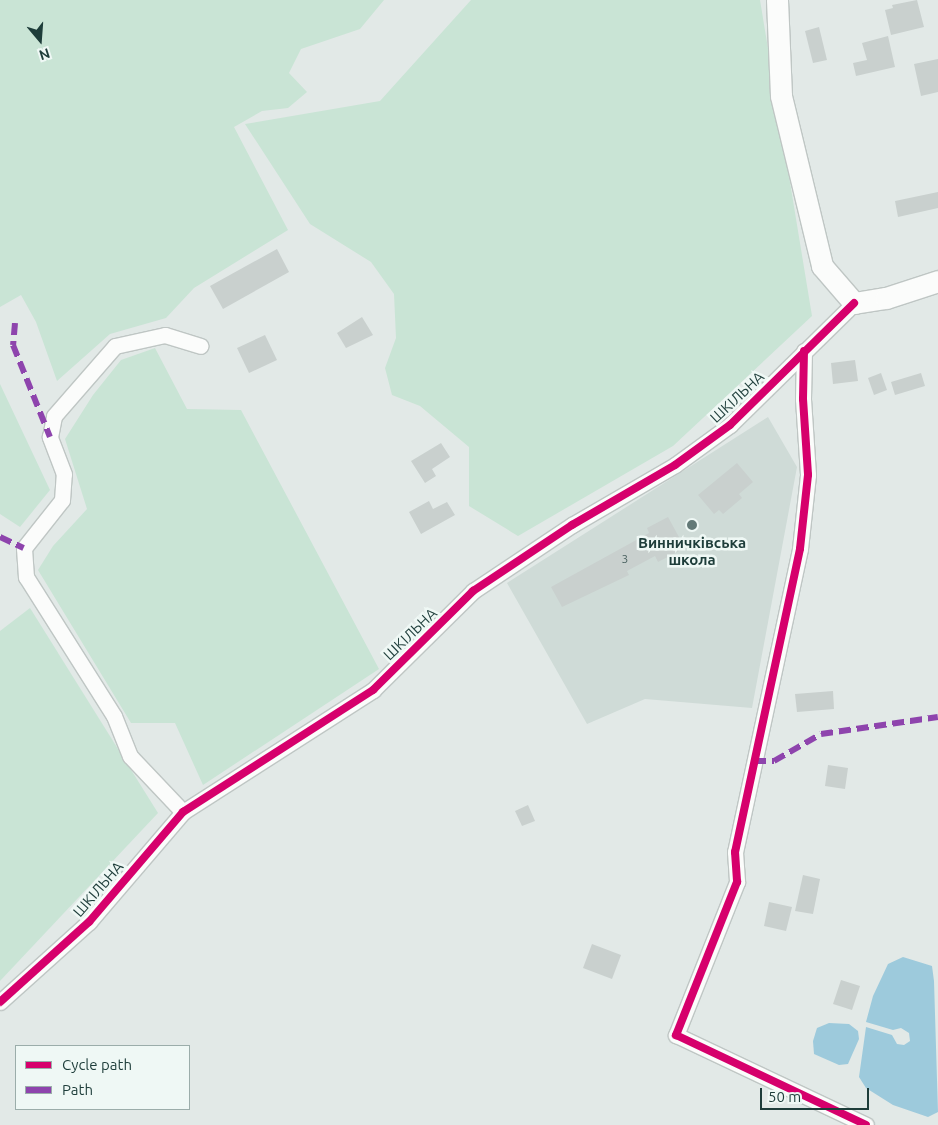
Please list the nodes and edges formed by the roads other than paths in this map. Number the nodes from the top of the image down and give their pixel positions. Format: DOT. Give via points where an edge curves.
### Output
graph roads {
  1 [pos="777,0"];
  2 [pos="938,281"];
  3 [pos="854,303"];
  4 [pos="200,346"];
  5 [pos="804,351"];
  6 [pos="183,812"];
  7 [pos="0,1002"];
  8 [pos="866,1125"];
  1 -- 3 [label="street" via="781,96 822,266"];
  2 -- 3 [label="street" via="886,298"];
  3 -- 5 [label="street, ШКІЛЬНА"];
  4 -- 6 [label="street" via="165,334 115,346 60,409 54,416 50,437 64,474 62,500 24,548 26,577 114,716 130,756"];
  5 -- 6 [label="street, ШКІЛЬНА" via="730,425 675,466 572,524 473,591 372,690"];
  5 -- 8 [label="street" via="803,399 808,475 800,549 735,852 737,882 676,1035"];
  6 -- 7 [label="street, ШКІЛЬНА" via="89,922"];
}
